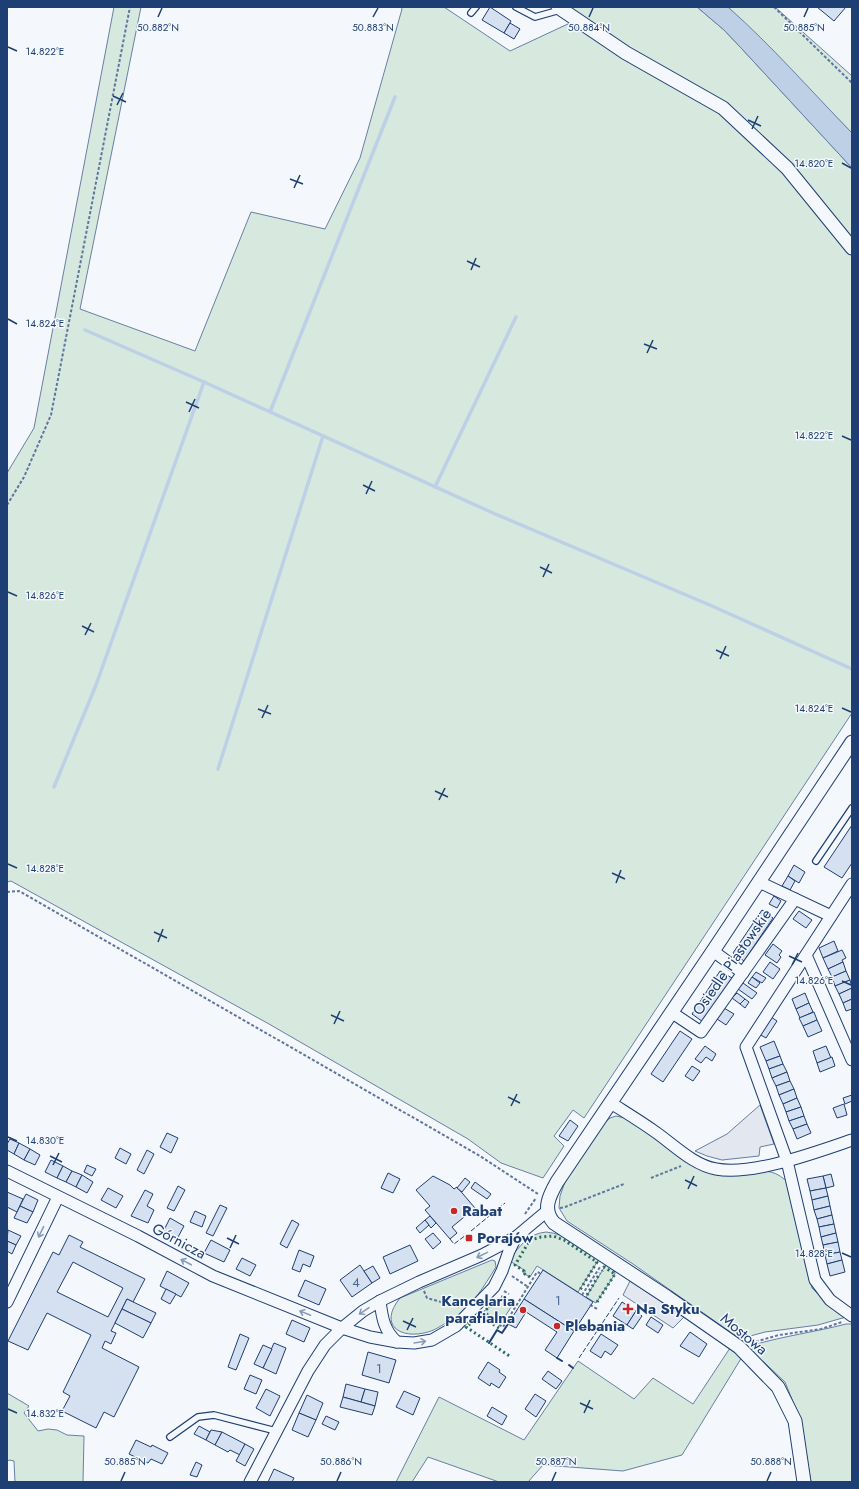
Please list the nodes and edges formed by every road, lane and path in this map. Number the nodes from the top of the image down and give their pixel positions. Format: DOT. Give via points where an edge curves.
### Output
graph roads {
  1 [pos="130,7"];
  2 [pos="476,7"];
  3 [pos="516,7"];
  4 [pos="774,7"];
  5 [pos="559,8"];
  6 [pos="471,13"];
  7 [pos="852,83"];
  8 [pos="852,248"];
  9 [pos="7,505"];
  10 [pos="852,742"];
  11 [pos="852,808"];
  12 [pos="816,861"];
  13 [pos="759,882"];
  14 [pos="852,884"];
  15 [pos="7,892"];
  16 [pos="795,899"];
  17 [pos="831,916"];
  18 [pos="713,951"];
  19 [pos="806,955"];
  20 [pos="743,973"];
  21 [pos="671,1012"];
  22 [pos="852,1060"];
  23 [pos="611,1103"];
  24 [pos="852,1140"];
  25 [pos="695,1160"];
  26 [pos="787,1161"];
  27 [pos="7,1171"];
  28 [pos="651,1178"];
  29 [pos="624,1184"];
  30 [pos="58,1197"];
  31 [pos="551,1205"];
  32 [pos="516,1237"];
  33 [pos="606,1257"];
  34 [pos="540,1273"];
  35 [pos="509,1281"];
  36 [pos="420,1282"];
  37 [pos="506,1285"];
  38 [pos="528,1286"];
  39 [pos="503,1290"];
  40 [pos="501,1294"];
  41 [pos="509,1294"];
  42 [pos="582,1295"];
  43 [pos="515,1298"];
  44 [pos="519,1300"];
  45 [pos="380,1301"];
  46 [pos="7,1302"];
  47 [pos="590,1305"];
  48 [pos="596,1309"];
  49 [pos="468,1314"];
  50 [pos="849,1319"];
  51 [pos="342,1328"];
  52 [pos="397,1342"];
  53 [pos="739,1347"];
  54 [pos="276,1431"];
  55 [pos="170,1437"];
  56 [pos="250,1482"];
  57 [pos="804,1482"];
  1 -- 9 [label="path" via="51,415 24,476"];
  2 -- 6 [label="lane"];
  3 -- 5 [label="lane" via="535,17"];
  4 -- 7 [label="path"];
  5 -- 8 [label="street" via="626,53 723,108 788,168"];
  10 -- 13 [label="street"];
  11 -- 12 [label="lane"];
  13 -- 16 [label="street, Osiedle Piastowskie"];
  13 -- 18 [label="street"];
  14 -- 17 [label="street"];
  15 -- 31 [label="path" via="19,891 480,1156"];
  16 -- 17 [label="street, Osiedle Piastowskie"];
  16 -- 20 [label="street, Osiedle Piastowskie"];
  17 -- 19 [label="street"];
  18 -- 20 [label="street"];
  18 -- 21 [label="street"];
  19 -- 22 [label="street"];
  19 -- 26 [label="street" via="746,1047"];
  20 -- 21 [label="street, Osiedle Piastowskie" via="701,1032"];
  21 -- 23 [label="street"];
  23 -- 25 [label="street"];
  23 -- 31 [label="street" via="557,1182"];
  24 -- 26 [label="street"];
  25 -- 26 [label="street" via="716,1169 734,1170"];
  25 -- 28 [label="path"];
  26 -- 50 [label="street" via="815,1280"];
  27 -- 30 [label="street, Górnicza"];
  29 -- 31 [label="path" via="565,1207"];
  30 -- 46 [label="street, one-way"];
  51 -- 30 [label="street, Górnicza, one-way" via="213,1276"];
  31 -- 32 [label="street"];
  31 -- 33 [label="street, Mostowa" via="550,1218 554,1223"];
  32 -- 36 [label="street, one-way" via="482,1256"];
  32 -- 49 [label="street, Górnicza" via="494,1287"];
  33 -- 42 [label="path"];
  33 -- 53 [label="street, Mostowa"];
  34 -- 38 [label="path" via="538,1272"];
  35 -- 38 [label="path" via="512,1276"];
  36 -- 45 [label="street"];
  36 -- 49 [label="path" via="427,1298 463,1308"];
  37 -- 39 [label="path"];
  38 -- 44 [label="path"];
  39 -- 40 [label="path"];
  39 -- 41 [label="path"];
  43 -- 44 [label="path"];
  44 -- 49 [label="path" via="504,1328 479,1312 473,1318"];
  45 -- 51 [label="street, one-way"];
  45 -- 52 [label="street" via="385,1328"];
  47 -- 48 [label="path"];
  52 -- 49 [label="street, Górnicza, one-way" via="432,1340 456,1326"];
  50 -- 53 [label="path" via="821,1329 779,1335"];
  51 -- 52 [label="street, Górnicza"];
  51 -- 54 [label="street" via="325,1345 315,1360"];
  53 -- 57 [label="street, Mostowa" via="778,1387 795,1421"];
  54 -- 55 [label="lane" via="206,1415 198,1417"];
  54 -- 56 [label="street"];
}
